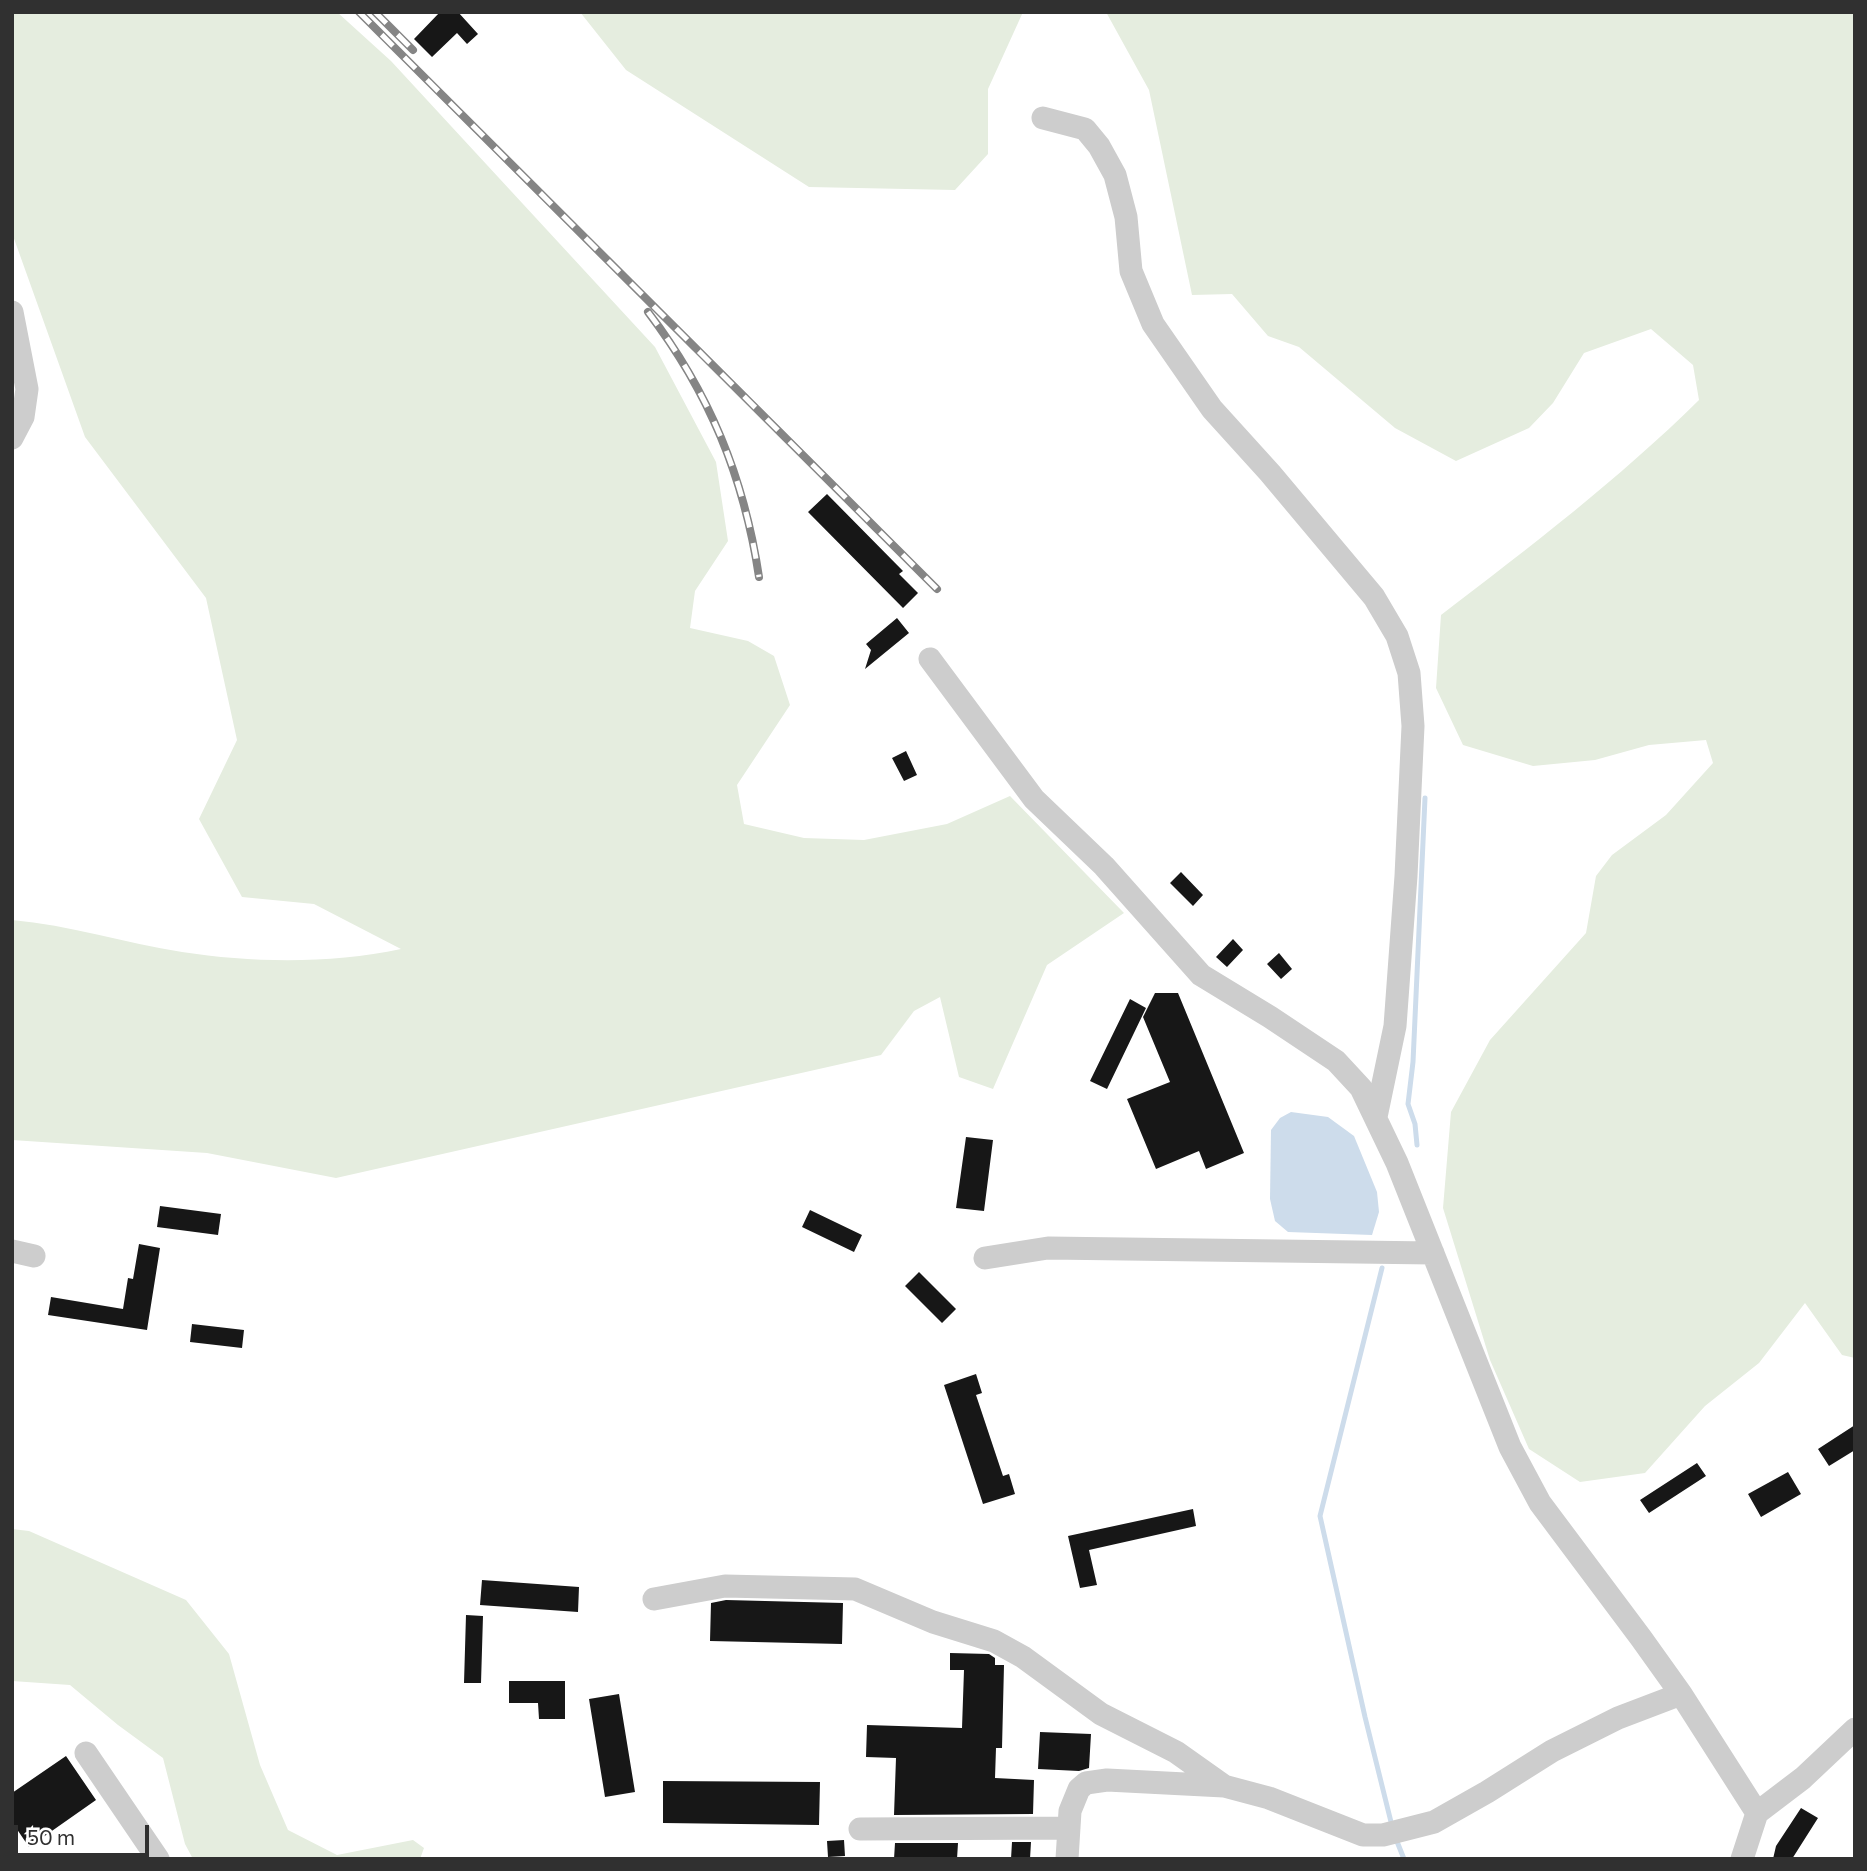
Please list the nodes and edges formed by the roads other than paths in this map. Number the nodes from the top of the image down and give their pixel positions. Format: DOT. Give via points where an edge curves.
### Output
graph roads {
  1 [pos="1043,118"];
  2 [pos="12,312"];
  3 [pos="12,438"];
  4 [pos="930,659"];
  5 [pos="1376,1117"];
  6 [pos="1433,1253"];
  7 [pos="985,1258"];
  8 [pos="654,1599"];
  9 [pos="1681,1694"];
  10 [pos="1855,1729"];
  11 [pos="86,1753"];
  12 [pos="1224,1786"];
  13 [pos="1758,1813"];
  14 [pos="1069,1828"];
  15 [pos="860,1829"];
  16 [pos="158,1859"];
  17 [pos="1067,1859"];
  18 [pos="1742,1859"];
  1 -- 5 [label="street" via="1085,130 1099,146 1115,175 1126,216 1131,271 1153,324 1212,410 1374,597 1397,636 1409,673 1413,740 1395,1026"];
  2 -- 3 [label="street" via="27,389 23,417"];
  4 -- 5 [label="street" via="1034,799 1104,866 1201,975 1336,1061 1361,1088"];
  5 -- 6 [label="street"];
  6 -- 7 [label="street" via="1048,1248"];
  6 -- 9 [label="street" via="1510,1447 1540,1503"];
  8 -- 12 [label="street" via="725,1586 856,1589 933,1622 994,1641 1101,1714 1176,1752"];
  9 -- 12 [label="street" via="1618,1718 1552,1751 1434,1822 1394,1833 1363,1835 1269,1798"];
  9 -- 13 [label="street"];
  10 -- 13 [label="street"];
  11 -- 16 [label="street"];
  12 -- 14 [label="street" via="1086,1783 1070,1811"];
  13 -- 18 [label="street"];
  14 -- 15 [label="street"];
  14 -- 17 [label="street"];
}
